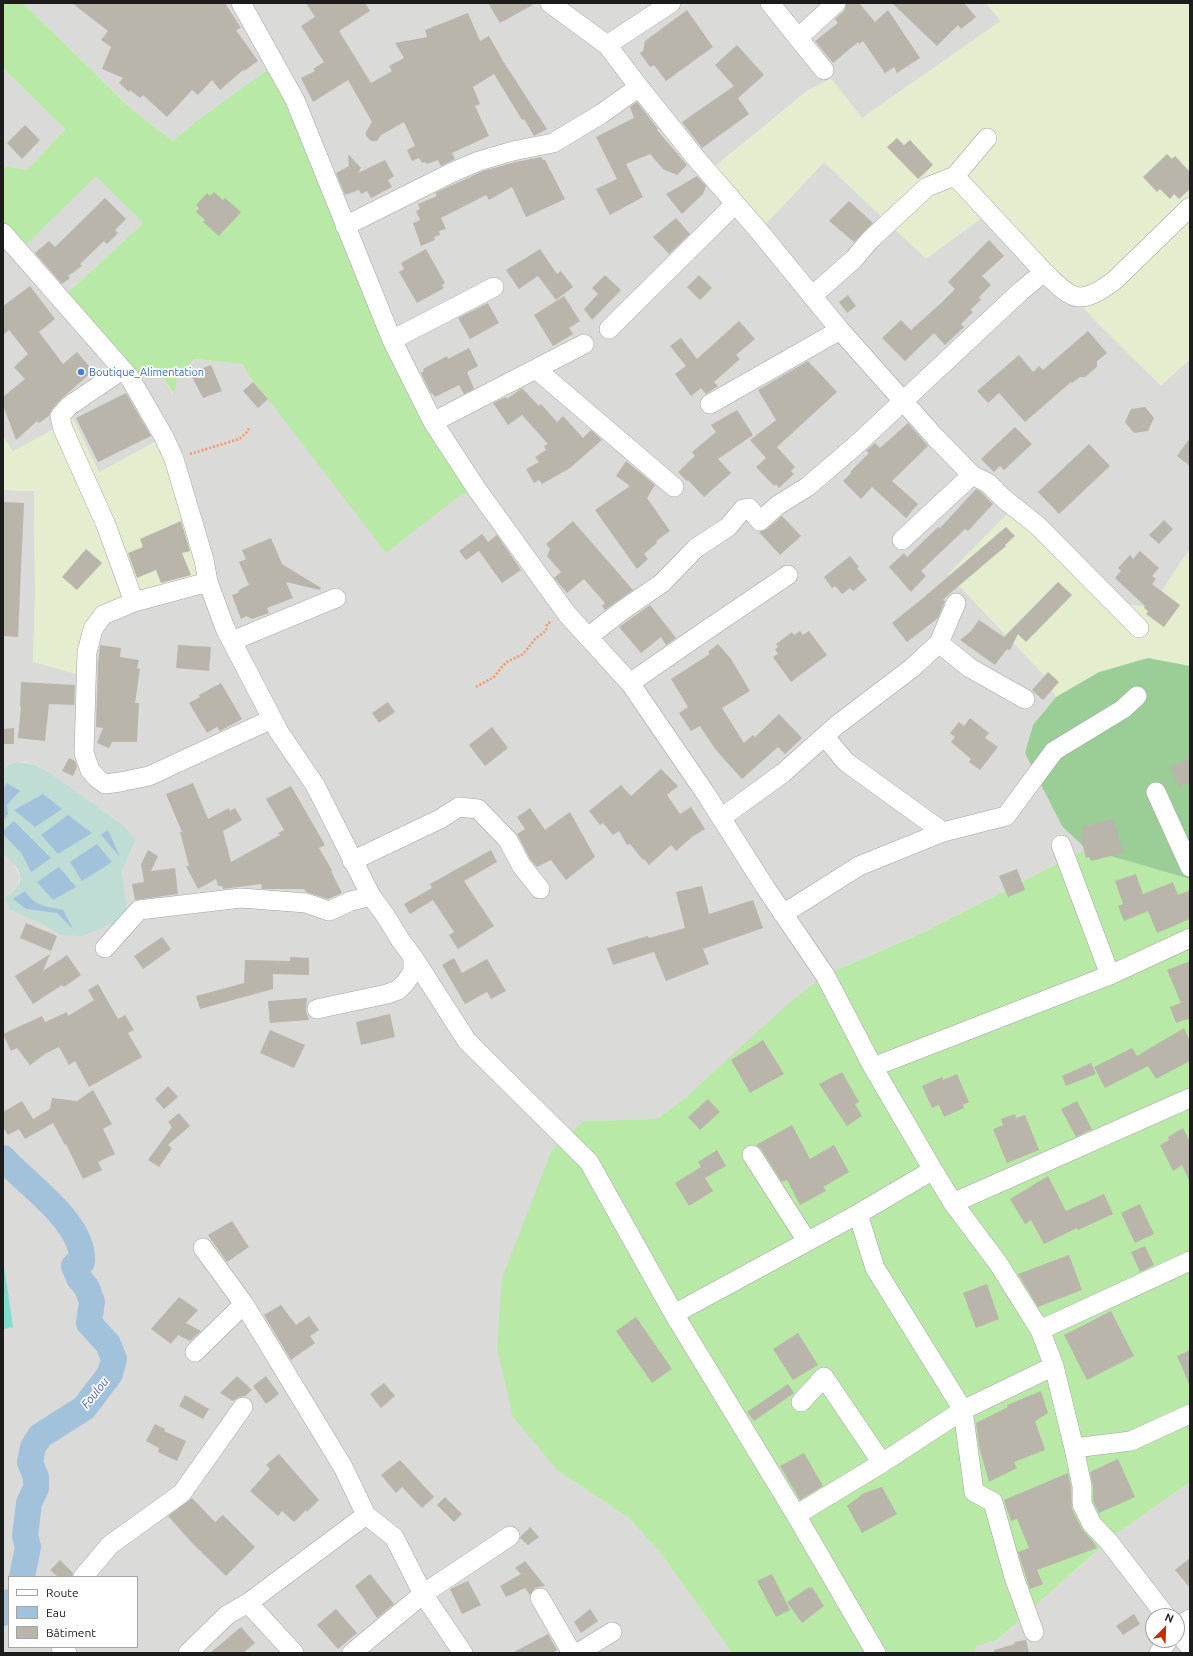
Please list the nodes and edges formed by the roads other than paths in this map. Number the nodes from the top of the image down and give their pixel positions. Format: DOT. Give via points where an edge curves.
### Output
graph roads {
  1 [pos="242,3"];
  2 [pos="550,3"];
  3 [pos="671,3"];
  4 [pos="770,3"];
  5 [pos="836,3"];
  6 [pos="798,38"];
  7 [pos="607,45"];
  8 [pos="824,70"];
  9 [pos="639,87"];
  10 [pos="987,138"];
  11 [pos="955,176"];
  12 [pos="735,204"];
  13 [pos="1190,207"];
  14 [pos="345,226"];
  15 [pos="3,233"];
  16 [pos="1044,272"];
  17 [pos="494,287"];
  18 [pos="812,296"];
  19 [pos="609,329"];
  20 [pos="840,330"];
  21 [pos="392,340"];
  22 [pos="584,344"];
  23 [pos="122,370"];
  24 [pos="536,370"];
  25 [pos="904,402"];
  26 [pos="710,404"];
  27 [pos="433,422"];
  28 [pos="972,475"];
  29 [pos="674,488"];
  30 [pos="902,540"];
  31 [pos="788,575"];
  32 [pos="208,582"];
  33 [pos="336,598"];
  34 [pos="134,602"];
  35 [pos="956,603"];
  36 [pos="1139,628"];
  37 [pos="588,637"];
  38 [pos="232,641"];
  39 [pos="939,643"];
  40 [pos="630,683"];
  41 [pos="1138,696"];
  42 [pos="1025,699"];
  43 [pos="272,719"];
  44 [pos="826,737"];
  45 [pos="1156,792"];
  46 [pos="721,818"];
  47 [pos="943,832"];
  48 [pos="1061,845"];
  49 [pos="352,861"];
  50 [pos="1190,867"];
  51 [pos="540,889"];
  52 [pos="371,896"];
  53 [pos="783,914"];
  54 [pos="1190,938"];
  55 [pos="105,948"];
  56 [pos="413,957"];
  57 [pos="1110,975"];
  58 [pos="317,1009"];
  59 [pos="873,1067"];
  60 [pos="1190,1098"];
  61 [pos="752,1155"];
  62 [pos="932,1170"];
  63 [pos="953,1204"];
  64 [pos="858,1214"];
  65 [pos="807,1242"];
  66 [pos="203,1248"];
  67 [pos="1190,1261"];
  68 [pos="244,1304"];
  69 [pos="674,1314"];
  70 [pos="1040,1330"];
  71 [pos="195,1352"];
  72 [pos="1054,1366"];
  73 [pos="801,1402"];
  74 [pos="243,1407"];
  75 [pos="963,1410"];
  76 [pos="1190,1414"];
  77 [pos="1074,1448"];
  78 [pos="882,1463"];
  79 [pos="366,1515"];
  80 [pos="796,1515"];
  81 [pos="510,1536"];
  82 [pos="83,1576"];
  83 [pos="423,1594"];
  84 [pos="540,1598"];
  85 [pos="248,1603"];
  86 [pos="1160,1608"];
  87 [pos="612,1632"];
  88 [pos="1034,1632"];
  89 [pos="188,1653"];
  90 [pos="294,1653"];
  91 [pos="352,1653"];
  92 [pos="462,1653"];
  93 [pos="572,1653"];
  94 [pos="578,1653"];
  95 [pos="876,1653"];
  1 -- 14 [label="street" via="295,100"];
  2 -- 7 [label="street"];
  3 -- 7 [label="street"];
  4 -- 6 [label="street"];
  5 -- 6 [label="street"];
  6 -- 8 [label="street"];
  7 -- 9 [label="street"];
  9 -- 12 [label="street"];
  9 -- 14 [label="street" via="553,143 479,161"];
  10 -- 11 [label="street"];
  11 -- 16 [label="street"];
  11 -- 18 [label="street" via="927,187 869,241 854,259"];
  12 -- 18 [label="street"];
  12 -- 19 [label="street"];
  13 -- 16 [label="street" via="1115,280 1101,290 1085,297 1070,295"];
  14 -- 21 [label="street"];
  15 -- 23 [label="street"];
  16 -- 25 [label="street"];
  17 -- 21 [label="street"];
  18 -- 20 [label="street"];
  20 -- 25 [label="street"];
  20 -- 26 [label="street"];
  21 -- 27 [label="street"];
  22 -- 24 [label="street"];
  23 -- 32 [label="street" via="130,378 161,431 174,459 204,560"];
  23 -- 34 [label="street" via="69,406 60,416 63,429 106,525"];
  24 -- 27 [label="street"];
  24 -- 29 [label="street"];
  25 -- 28 [label="street"];
  25 -- 37 [label="street" via="807,488 778,505 760,521 750,508 743,509 728,527 696,548 662,583"];
  27 -- 37 [label="street" via="476,488 563,608"];
  28 -- 30 [label="street"];
  28 -- 36 [label="street" via="988,483 1038,526"];
  31 -- 40 [label="street"];
  32 -- 34 [label="street"];
  32 -- 38 [label="street"];
  33 -- 38 [label="street"];
  34 -- 43 [label="street" via="103,615 93,630 87,652 84,753 90,770 97,778 105,784 149,776"];
  35 -- 39 [label="street"];
  37 -- 40 [label="street"];
  38 -- 43 [label="street"];
  39 -- 42 [label="street" via="970,668"];
  39 -- 44 [label="street" via="912,668 837,725"];
  40 -- 46 [label="street"];
  41 -- 47 [label="street" via="1123,709 1054,751 1006,816"];
  43 -- 49 [label="street" via="314,785"];
  44 -- 46 [label="street" via="783,773"];
  44 -- 47 [label="street" via="846,762"];
  45 -- 50 [label="street"];
  46 -- 53 [label="street"];
  47 -- 53 [label="street" via="859,866"];
  48 -- 57 [label="street"];
  49 -- 51 [label="street" via="440,819 459,807 478,809 508,840 521,865"];
  49 -- 52 [label="street"];
  52 -- 55 [label="street" via="351,901 329,911 306,903 241,898 139,910"];
  52 -- 56 [label="street"];
  53 -- 59 [label="street" via="825,976"];
  54 -- 57 [label="street"];
  56 -- 58 [label="street" via="413,970 398,990"];
  56 -- 69 [label="street" via="467,1041 588,1162"];
  57 -- 59 [label="street"];
  59 -- 62 [label="street"];
  60 -- 63 [label="street"];
  61 -- 65 [label="street"];
  62 -- 63 [label="street"];
  62 -- 64 [label="street"];
  63 -- 70 [label="street" via="998,1263"];
  64 -- 65 [label="street"];
  64 -- 75 [label="street" via="875,1268"];
  65 -- 69 [label="street"];
  66 -- 68 [label="street"];
  67 -- 70 [label="street"];
  68 -- 71 [label="street"];
  68 -- 79 [label="street" via="343,1467"];
  69 -- 80 [label="street"];
  70 -- 72 [label="street"];
  72 -- 75 [label="street"];
  72 -- 77 [label="street"];
  73 -- 78 [label="street" via="824,1376"];
  74 -- 82 [label="street" via="182,1493 110,1545"];
  75 -- 78 [label="street"];
  75 -- 88 [label="street" via="974,1492 993,1502 1014,1577"];
  76 -- 77 [label="street" via="1131,1441"];
  77 -- 86 [label="street" via="1082,1486 1082,1504 1092,1524"];
  78 -- 80 [label="street"];
  79 -- 83 [label="street" via="394,1537"];
  79 -- 85 [label="street"];
  80 -- 95 [label="street"];
  81 -- 83 [label="street"];
  83 -- 91 [label="street"];
  83 -- 92 [label="street"];
  84 -- 93 [label="street"];
  85 -- 89 [label="street" via="227,1615"];
  85 -- 90 [label="street"];
  87 -- 94 [label="street"];
}
